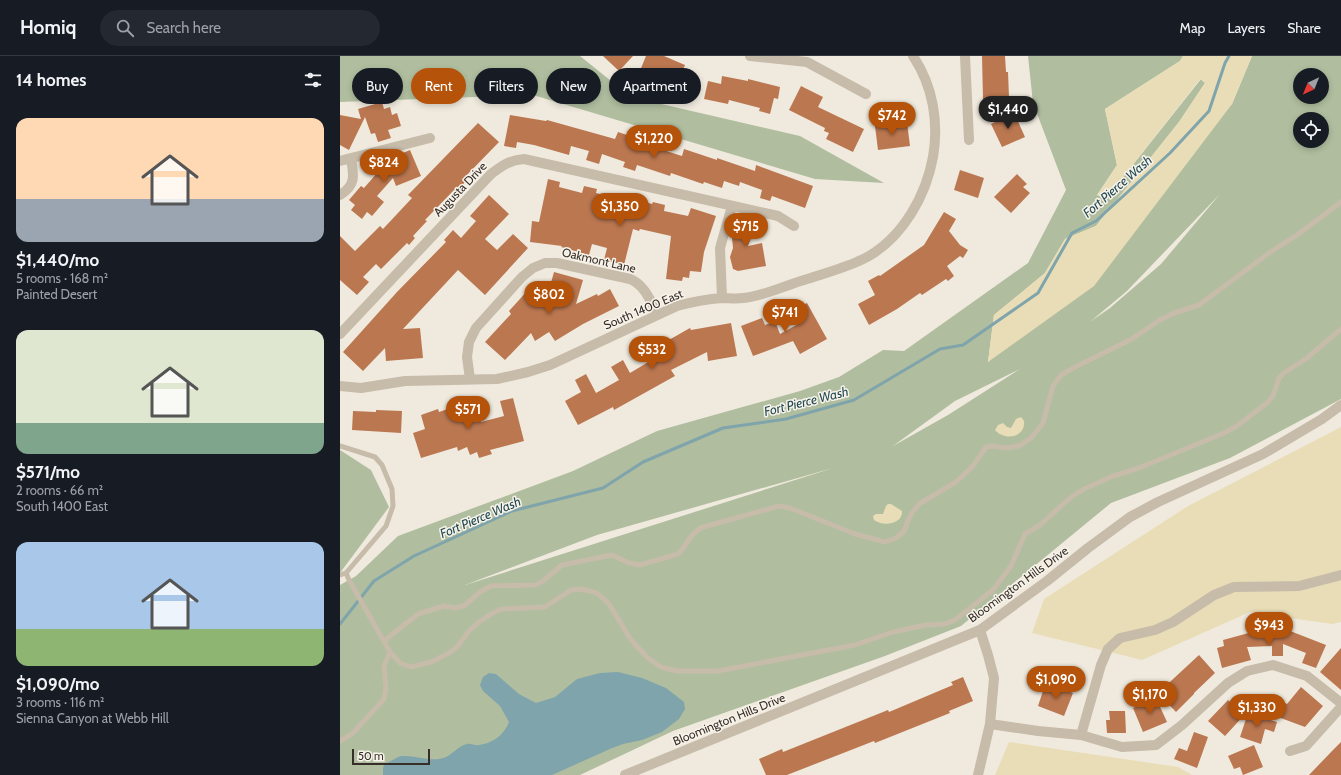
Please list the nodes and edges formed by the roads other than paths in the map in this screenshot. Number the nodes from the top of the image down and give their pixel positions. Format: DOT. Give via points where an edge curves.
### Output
graph roads {
  1 [pos="750,56"];
  2 [pos="913,56"];
  3 [pos="965,56"];
  4 [pos="866,94"];
  5 [pos="430,138"];
  6 [pos="969,140"];
  7 [pos="351,159"];
  8 [pos="340,161"];
  9 [pos="340,196"];
  10 [pos="1341,202"];
  11 [pos="732,206"];
  12 [pos="794,226"];
  13 [pos="722,298"];
  14 [pos="658,314"];
  15 [pos="1341,329"];
  16 [pos="340,334"];
  17 [pos="470,379"];
  18 [pos="340,386"];
  19 [pos="1341,405"];
  20 [pos="340,446"];
  21 [pos="346,573"];
  22 [pos="340,575"];
  23 [pos="1341,575"];
  24 [pos="980,630"];
  25 [pos="384,641"];
  26 [pos="390,652"];
  27 [pos="1341,703"];
  28 [pos="1341,707"];
  29 [pos="990,724"];
  30 [pos="1081,735"];
  31 [pos="340,741"];
  32 [pos="1290,751"];
  33 [pos="625,775"];
  34 [pos="978,775"];
  1 -- 4 [label="street" via="807,62"];
  2 -- 13 [label="street, South 1400 East" via="930,92 935,118 935,144 931,170 923,190 914,209 899,229 884,245 868,256 847,265 758,295"];
  3 -- 6 [label="street"];
  5 -- 7 [label="street"];
  7 -- 8 [label="street"];
  7 -- 9 [label="street" via="353,181 347,191"];
  10 -- 25 [label="lane" via="1199,305 1160,320 1130,340 1061,375 1052,386 1043,423 1031,438 1019,446 986,447 973,466 956,482 919,504 911,514 904,531 896,538 885,542 877,541 779,506 700,528 678,554 640,565 612,555 562,565 535,585 491,586 464,606 444,606 418,614"];
  11 -- 12 [label="street, Augusta Drive" via="778,216"];
  11 -- 13 [label="street" via="720,248"];
  11 -- 16 [label="street, Augusta Drive" via="524,159 514,159 491,174"];
  13 -- 14 [label="street, South 1400 East" via="677,306"];
  14 -- 17 [label="street, South 1400 East" via="550,365 497,379"];
  14 -- 17 [label="street, Oakmont Lane" via="638,282 557,263 545,263 522,277 476,328 469,342 467,357"];
  15 -- 26 [label="lane" via="1307,358 1284,373 1268,402 1237,426 1113,476 1070,498 1040,525 1025,534 1011,566 993,590 970,610 945,624 926,625 893,632 855,645 725,669 677,671 661,667 648,658 631,640 609,604 597,593 582,589 570,590 545,607 501,609 479,622 449,653 420,666 411,667 400,663"];
  17 -- 18 [label="street, South 1400 East" via="405,381 362,388"];
  19 -- 24 [label="street, Bloomington Hills Drive" via="1322,420 1263,454 1130,517"];
  20 -- 21 [label="lane" via="375,457 382,465 392,489 393,506 386,526"];
  21 -- 22 [label="lane"];
  21 -- 25 [label="lane"];
  23 -- 30 [label="street" via="1299,586 1234,587 1214,595 1173,622 1155,630 1120,638 1108,649 1101,665"];
  24 -- 29 [label="street" via="994,678"];
  24 -- 33 [label="street, Bloomington Hills Drive"];
  25 -- 26 [label="lane"];
  26 -- 31 [label="lane" via="384,666 384,699 352,734"];
  27 -- 30 [label="street" via="1307,676 1273,665 1247,672 1228,683 1156,745 1122,747"];
  28 -- 32 [label="street" via="1306,746"];
  29 -- 30 [label="street"];
  29 -- 34 [label="street"];
}
